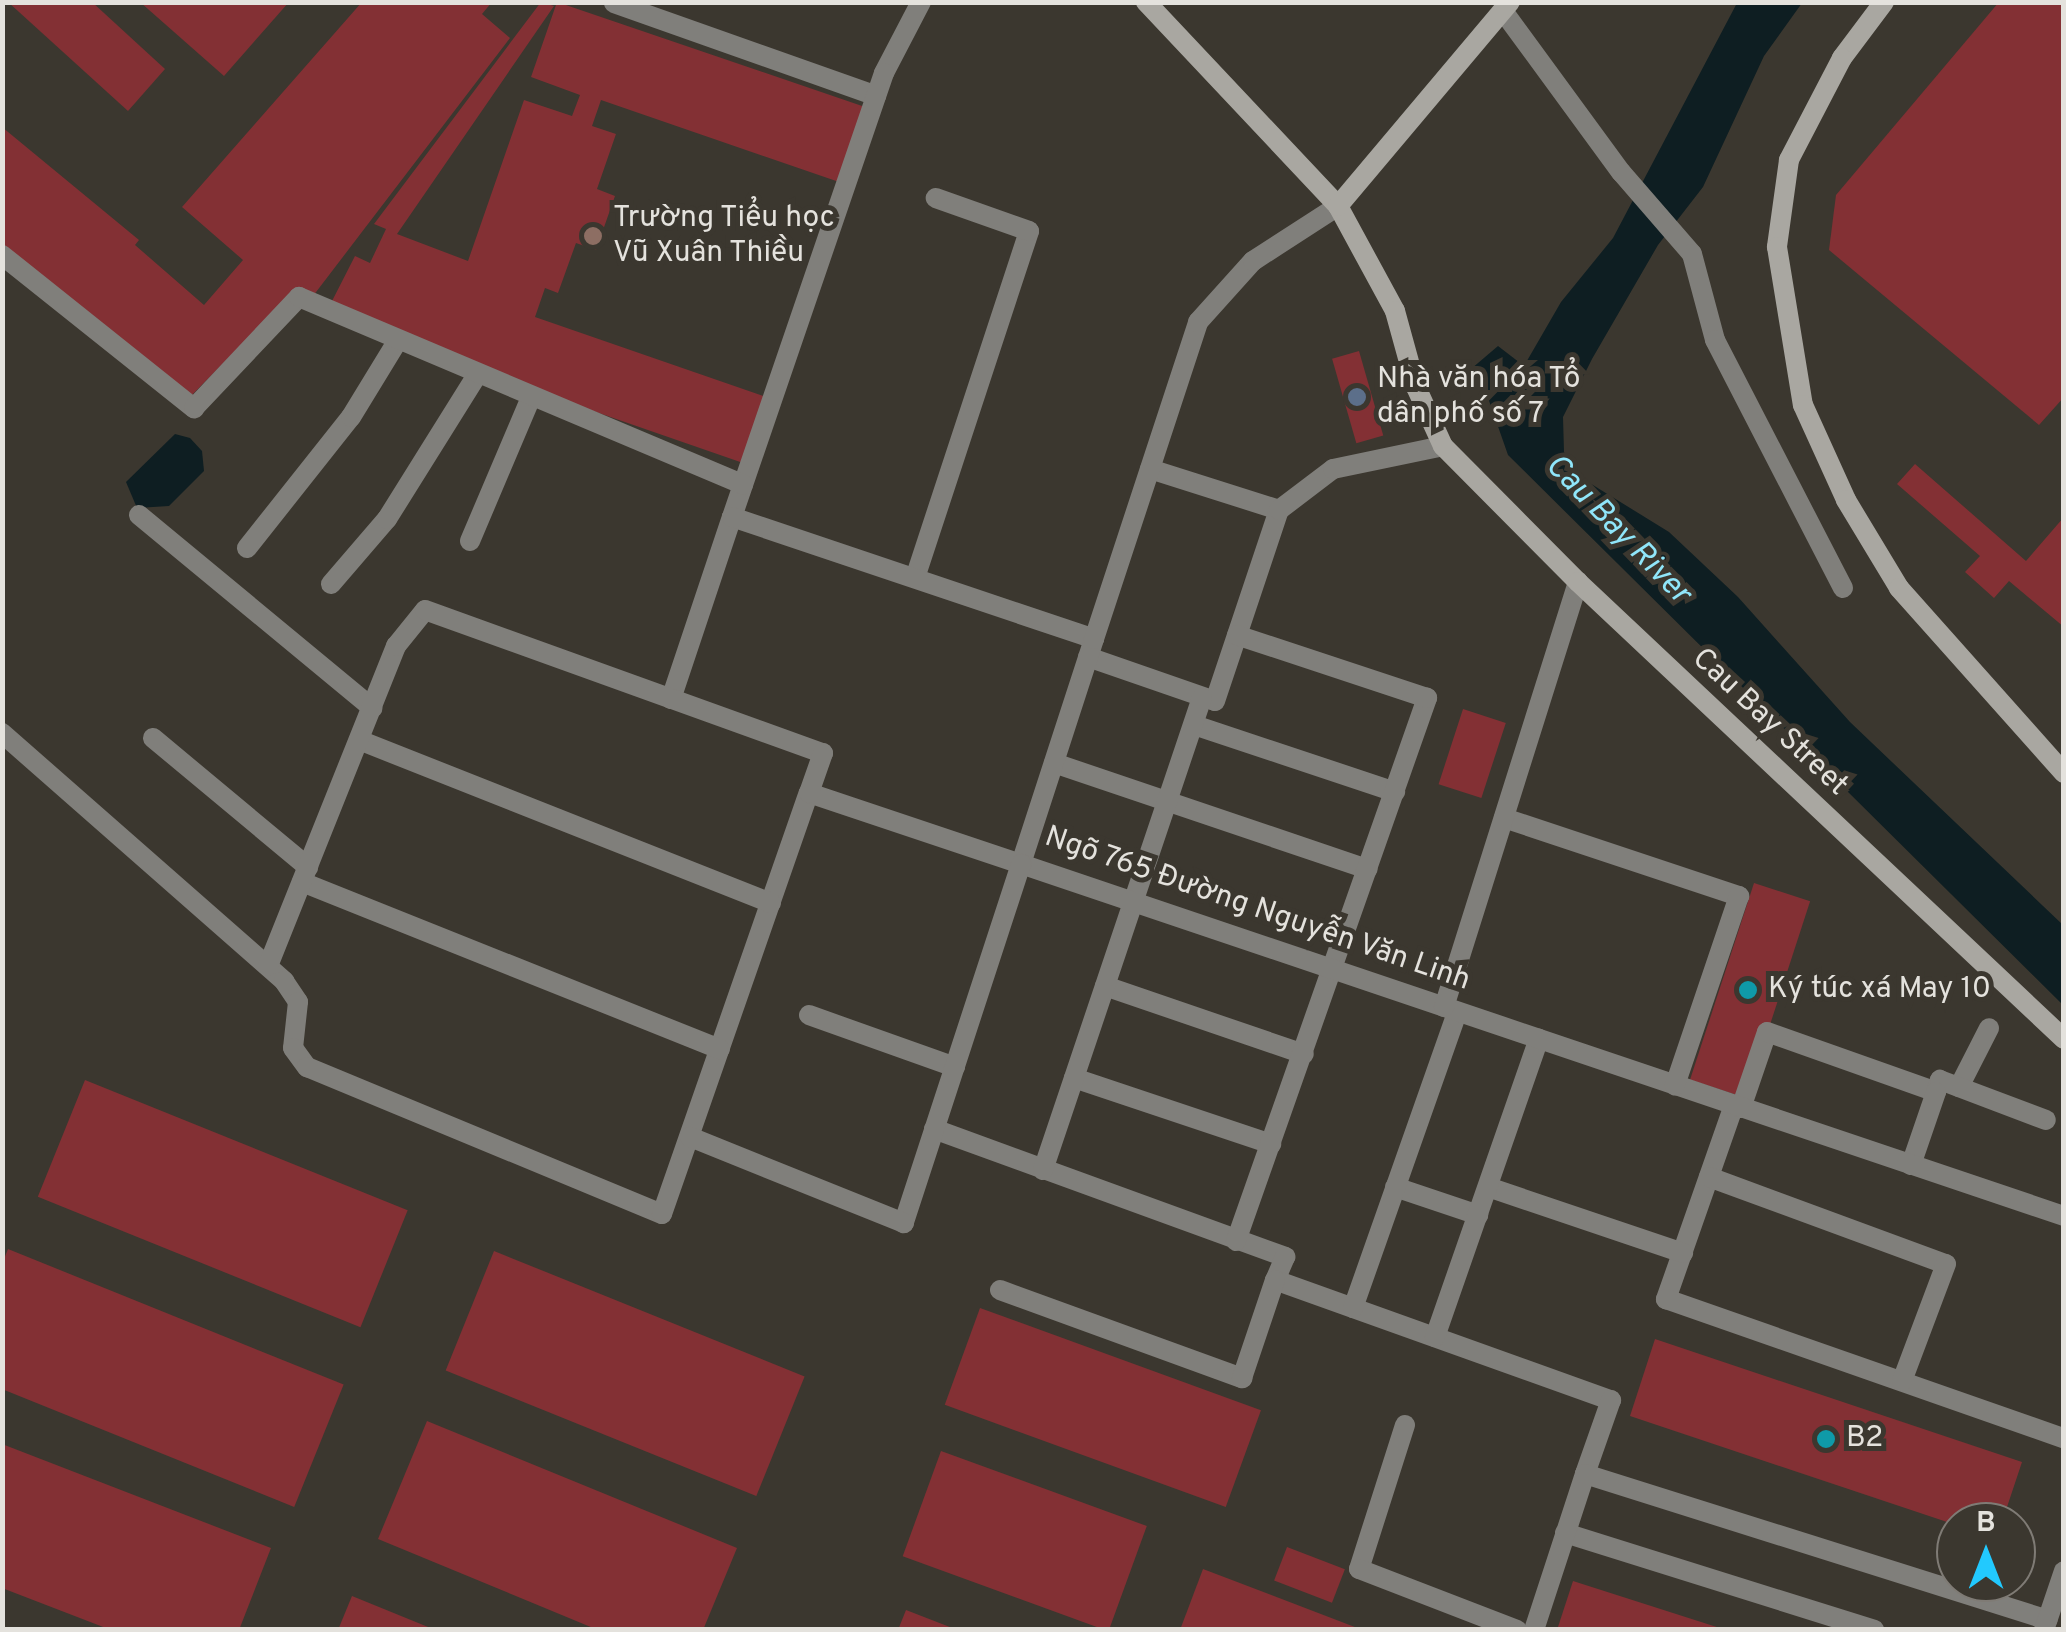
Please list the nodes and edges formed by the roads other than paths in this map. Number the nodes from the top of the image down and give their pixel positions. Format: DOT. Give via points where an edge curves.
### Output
graph roads {
  1 [pos="921,2"];
  2 [pos="1146,2"];
  3 [pos="1884,2"];
  4 [pos="614,3"];
  5 [pos="1503,5"];
  6 [pos="876,96"];
  7 [pos="936,198"];
  8 [pos="1338,206"];
  9 [pos="2,255"];
  10 [pos="398,340"];
  11 [pos="477,375"];
  12 [pos="531,398"];
  13 [pos="1443,446"];
  14 [pos="1150,468"];
  15 [pos="743,485"];
  16 [pos="1279,510"];
  17 [pos="139,515"];
  18 [pos="732,516"];
  19 [pos="470,541"];
  20 [pos="247,548"];
  21 [pos="915,578"];
  22 [pos="1578,582"];
  23 [pos="331,584"];
  24 [pos="1843,588"];
  25 [pos="1237,635"];
  26 [pos="1091,648"];
  27 [pos="672,698"];
  28 [pos="1202,698"];
  29 [pos="372,708"];
  30 [pos="1194,725"];
  31 [pos="2,733"];
  32 [pos="153,738"];
  33 [pos="358,740"];
  34 [pos="1054,764"];
  35 [pos="2064,772"];
  36 [pos="1394,792"];
  37 [pos="809,793"];
  38 [pos="1168,802"];
  39 [pos="1504,818"];
  40 [pos="1021,864"];
  41 [pos="1368,869"];
  42 [pos="304,874"];
  43 [pos="771,903"];
  44 [pos="1134,903"];
  45 [pos="268,966"];
  46 [pos="1334,970"];
  47 [pos="1105,986"];
  48 [pos="1450,1009"];
  49 [pos="810,1015"];
  50 [pos="1990,1028"];
  51 [pos="2064,1039"];
  52 [pos="1538,1040"];
  53 [pos="720,1049"];
  54 [pos="1304,1054"];
  55 [pos="955,1067"];
  56 [pos="1074,1078"];
  57 [pos="1675,1086"];
  58 [pos="1960,1087"];
  59 [pos="1936,1092"];
  60 [pos="1738,1106"];
  61 [pos="2046,1120"];
  62 [pos="934,1129"];
  63 [pos="690,1137"];
  64 [pos="1271,1144"];
  65 [pos="1911,1165"];
  66 [pos="1043,1170"];
  67 [pos="1709,1177"];
  68 [pos="1395,1186"];
  69 [pos="1488,1187"];
  70 [pos="1478,1215"];
  71 [pos="2064,1216"];
  72 [pos="1236,1241"];
  73 [pos="1682,1254"];
  74 [pos="1276,1280"];
  75 [pos="1000,1290"];
  76 [pos="1353,1308"];
  77 [pos="1435,1337"];
  78 [pos="1902,1381"];
  79 [pos="1405,1425"];
  80 [pos="2064,1438"];
  81 [pos="1585,1474"];
  82 [pos="1566,1533"];
  83 [pos="2064,1571"];
  84 [pos="2045,1625"];
  85 [pos="1517,1630"];
  86 [pos="1534,1630"];
  87 [pos="1874,1630"];
  1 -- 6 [label="street"];
  2 -- 8 [label="street, Cau Bay Street"];
  3 -- 35 [label="street" via="1842,58 1789,160 1777,247 1803,405 1846,500 1898,588"];
  4 -- 6 [label="street"];
  5 -- 8 [label="street"];
  5 -- 24 [label="street" via="1621,172 1692,254 1714,340"];
  6 -- 15 [label="street"];
  7 -- 21 [label="street" via="1030,231"];
  8 -- 13 [label="street, Cau Bay Street" via="1394,311 1416,387"];
  8 -- 14 [label="street, Ngõ 765 Đường Nguyễn Văn Linh" via="1218,292 1198,322"];
  9 -- 10 [label="street" via="194,408 299,297"];
  10 -- 11 [label="street"];
  10 -- 20 [label="street" via="330,446"];
  11 -- 12 [label="street"];
  11 -- 23 [label="street" via="387,519"];
  12 -- 15 [label="street"];
  12 -- 19 [label="street"];
  13 -- 16 [label="street" via="1333,468"];
  13 -- 22 [label="street, Cau Bay Street"];
  14 -- 16 [label="street"];
  14 -- 26 [label="street, Ngõ 765 Đường Nguyễn Văn Linh"];
  15 -- 18 [label="street"];
  16 -- 25 [label="street"];
  17 -- 29 [label="street"];
  18 -- 21 [label="street"];
  18 -- 27 [label="street"];
  21 -- 26 [label="street"];
  22 -- 39 [label="street"];
  22 -- 51 [label="street, Cau Bay Street"];
  25 -- 28 [label="street" via="1214,701"];
  25 -- 36 [label="street" via="1427,698"];
  26 -- 28 [label="street"];
  26 -- 34 [label="street, Ngõ 765 Đường Nguyễn Văn Linh"];
  27 -- 29 [label="street" via="425,610 396,646"];
  27 -- 37 [label="street" via="823,753"];
  28 -- 30 [label="street"];
  29 -- 33 [label="street"];
  30 -- 36 [label="street"];
  30 -- 38 [label="street"];
  31 -- 45 [label="street"];
  32 -- 42 [label="street"];
  33 -- 42 [label="street"];
  33 -- 43 [label="street"];
  34 -- 38 [label="street"];
  34 -- 40 [label="street, Ngõ 765 Đường Nguyễn Văn Linh"];
  36 -- 41 [label="street"];
  37 -- 40 [label="street"];
  37 -- 43 [label="street"];
  38 -- 41 [label="street"];
  38 -- 44 [label="street"];
  39 -- 48 [label="street"];
  39 -- 57 [label="street" via="1739,896"];
  40 -- 44 [label="street, Ngõ 765 Đường Nguyễn Văn Linh"];
  40 -- 55 [label="street"];
  41 -- 46 [label="street"];
  42 -- 45 [label="street"];
  42 -- 53 [label="street"];
  43 -- 53 [label="street"];
  44 -- 46 [label="street, Ngõ 765 Đường Nguyễn Văn Linh"];
  44 -- 47 [label="street"];
  45 -- 63 [label="street" via="298,1002 293,1048 307,1067 662,1214"];
  46 -- 48 [label="street, Ngõ 765 Đường Nguyễn Văn Linh"];
  46 -- 54 [label="street"];
  47 -- 54 [label="street"];
  47 -- 56 [label="street"];
  48 -- 52 [label="street, Ngõ 765 Đường Nguyễn Văn Linh"];
  48 -- 68 [label="street"];
  49 -- 55 [label="street"];
  50 -- 58 [label="street"];
  52 -- 57 [label="street, Ngõ 765 Đường Nguyễn Văn Linh"];
  52 -- 69 [label="street"];
  53 -- 63 [label="street"];
  54 -- 64 [label="street"];
  55 -- 62 [label="street"];
  56 -- 64 [label="street"];
  56 -- 66 [label="street"];
  57 -- 60 [label="street, Ngõ 765 Đường Nguyễn Văn Linh"];
  58 -- 59 [label="street" via="1940,1080"];
  58 -- 61 [label="street"];
  59 -- 60 [label="street" via="1767,1032"];
  59 -- 65 [label="street"];
  60 -- 65 [label="street, Ngõ 765 Đường Nguyễn Văn Linh"];
  60 -- 67 [label="street"];
  62 -- 63 [label="street" via="904,1223"];
  62 -- 66 [label="street"];
  64 -- 72 [label="street"];
  65 -- 71 [label="street, Ngõ 765 Đường Nguyễn Văn Linh"];
  66 -- 72 [label="street"];
  67 -- 73 [label="street"];
  67 -- 78 [label="street" via="1946,1264"];
  68 -- 70 [label="street"];
  68 -- 76 [label="street"];
  69 -- 70 [label="street"];
  69 -- 73 [label="street"];
  70 -- 77 [label="street"];
  72 -- 74 [label="street" via="1285,1257"];
  73 -- 78 [label="street" via="1666,1299"];
  74 -- 75 [label="street" via="1242,1378"];
  74 -- 76 [label="street"];
  76 -- 77 [label="street"];
  77 -- 81 [label="street" via="1611,1400"];
  78 -- 80 [label="street"];
  79 -- 85 [label="street" via="1358,1568"];
  81 -- 82 [label="street"];
  81 -- 84 [label="street"];
  82 -- 86 [label="street"];
  82 -- 87 [label="street"];
  83 -- 84 [label="street"];
}
